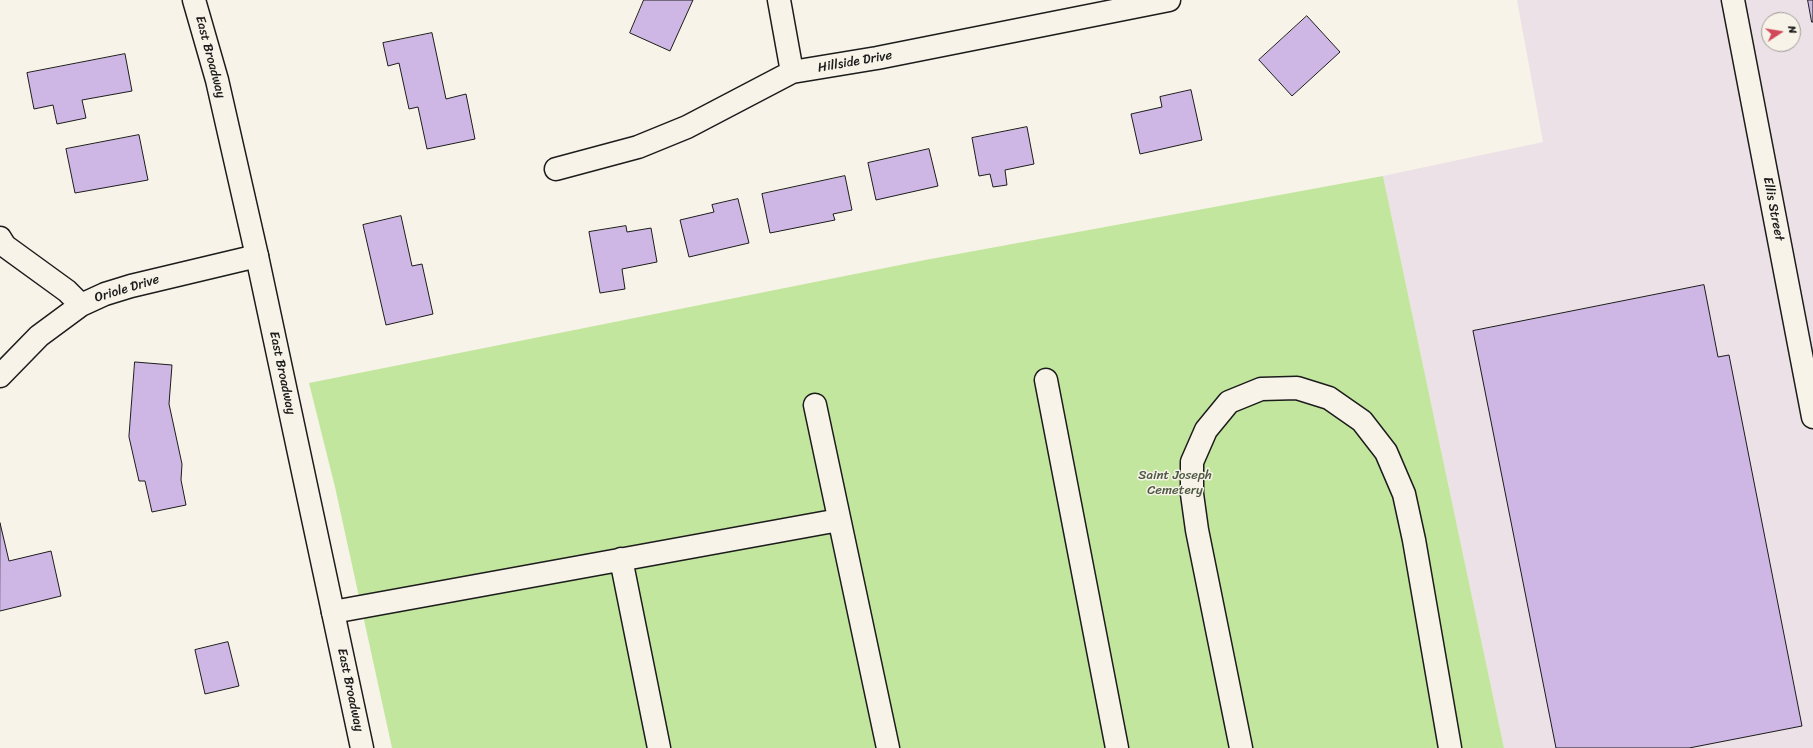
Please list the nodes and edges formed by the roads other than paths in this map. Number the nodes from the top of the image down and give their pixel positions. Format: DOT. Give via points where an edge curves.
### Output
graph roads {
  1 [pos="194,0"];
  2 [pos="779,0"];
  3 [pos="1169,0"];
  4 [pos="1733,0"];
  5 [pos="792,72"];
  6 [pos="556,169"];
  7 [pos="0,238"];
  8 [pos="257,256"];
  9 [pos="81,305"];
  10 [pos="0,376"];
  11 [pos="1046,380"];
  12 [pos="814,405"];
  13 [pos="1813,417"];
  14 [pos="839,520"];
  15 [pos="621,559"];
  16 [pos="333,612"];
  17 [pos="362,748"];
  18 [pos="659,748"];
  19 [pos="888,748"];
  20 [pos="1117,748"];
  21 [pos="1241,748"];
  22 [pos="1450,748"];
  1 -- 8 [label="street, East Broadway" via="217,80"];
  2 -- 5 [label="street"];
  3 -- 5 [label="street, Hillside Drive" via="894,55"];
  4 -- 13 [label="street, Ellis Street"];
  5 -- 6 [label="street, Hillside Drive" via="687,127 638,147"];
  7 -- 9 [label="street" via="5,246 61,286"];
  8 -- 9 [label="street, Oriole Drive" via="131,286"];
  8 -- 16 [label="street, East Broadway"];
  9 -- 10 [label="street, Oriole Drive" via="39,336"];
  11 -- 20 [label="street"];
  12 -- 14 [label="street"];
  14 -- 15 [label="street"];
  14 -- 19 [label="street"];
  15 -- 16 [label="street"];
  15 -- 18 [label="street"];
  16 -- 17 [label="street, East Broadway"];
  21 -- 22 [label="street" via="1197,530 1192,494 1192,462 1206,430 1230,402 1261,389 1297,388 1330,398 1362,421 1386,452 1404,494"];
}
